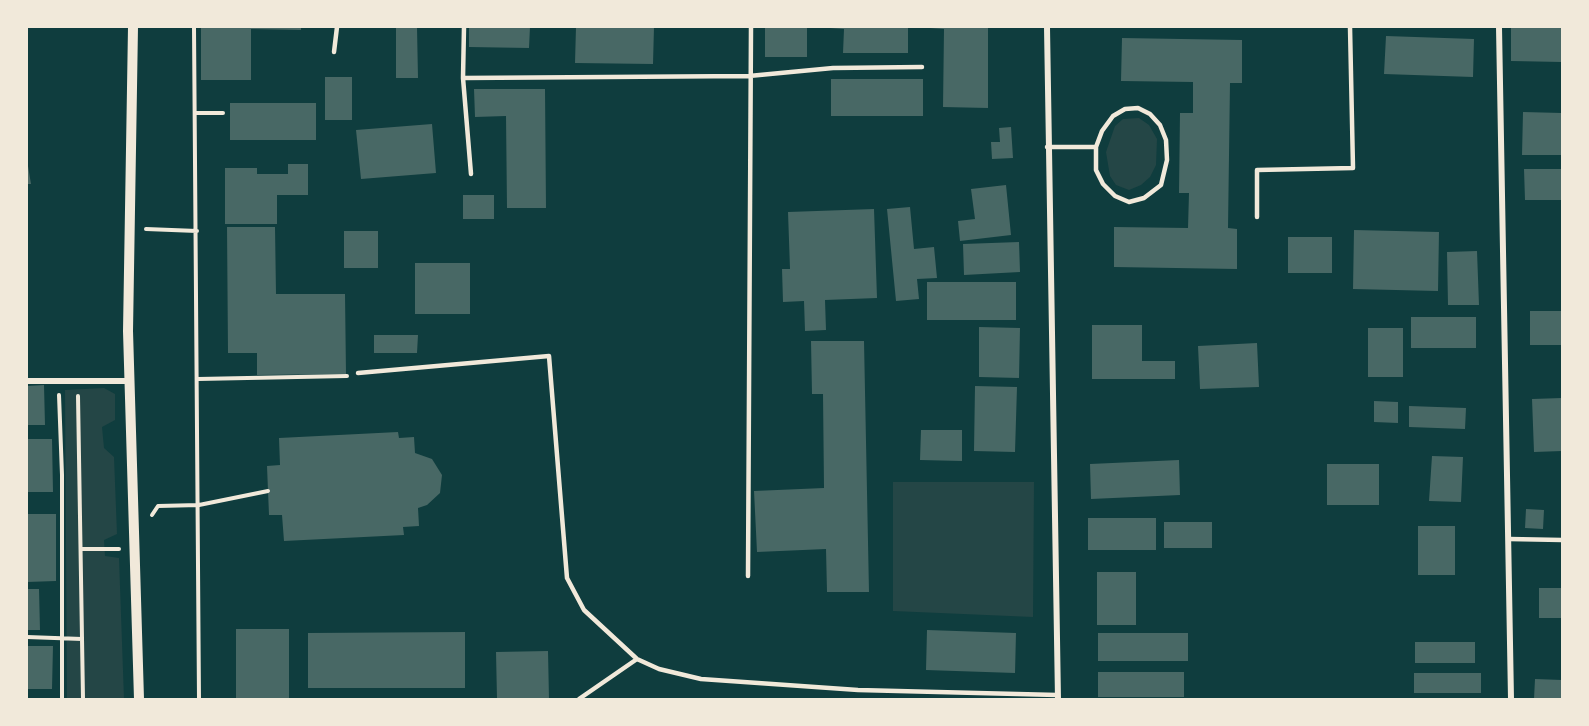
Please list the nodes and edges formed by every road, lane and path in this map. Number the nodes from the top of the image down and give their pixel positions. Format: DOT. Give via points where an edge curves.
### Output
graph roads {
  1 [pos="133,27"];
  2 [pos="194,27"];
  3 [pos="337,27"];
  4 [pos="464,27"];
  5 [pos="752,27"];
  6 [pos="1047,27"];
  7 [pos="1350,27"];
  8 [pos="1499,27"];
  9 [pos="334,52"];
  10 [pos="922,67"];
  11 [pos="749,76"];
  12 [pos="463,78"];
  13 [pos="195,113"];
  14 [pos="223,113"];
  15 [pos="1047,147"];
  16 [pos="1096,147"];
  17 [pos="471,174"];
  18 [pos="1257,217"];
  19 [pos="129,228"];
  20 [pos="196,231"];
  21 [pos="358,373"];
  22 [pos="198,379"];
  23 [pos="27,381"];
  24 [pos="58,381"];
  25 [pos="78,381"];
  26 [pos="129,381"];
  27 [pos="268,490"];
  28 [pos="199,505"];
  29 [pos="1509,539"];
  30 [pos="1562,540"];
  31 [pos="747,576"];
  32 [pos="27,637"];
  33 [pos="82,639"];
  34 [pos="61,640"];
  35 [pos="637,659"];
  36 [pos="1058,697"];
  37 [pos="62,699"];
  38 [pos="83,699"];
  39 [pos="139,699"];
  40 [pos="199,699"];
  41 [pos="579,699"];
  42 [pos="1511,699"];
  1 -- 19 [label="street"];
  2 -- 13 [label="path"];
  3 -- 9 [label="lane"];
  4 -- 12 [label="lane"];
  5 -- 11 [label="lane"];
  6 -- 15 [label="street"];
  7 -- 18 [label="lane" via="1353,168 1257,170"];
  8 -- 29 [label="street"];
  10 -- 11 [label="lane" via="833,68"];
  11 -- 12 [label="lane"];
  11 -- 31 [label="lane"];
  12 -- 17 [label="lane"];
  13 -- 14 [label="path"];
  13 -- 20 [label="path"];
  15 -- 16 [label="lane"];
  15 -- 36 [label="street"];
  16 -- 16 [label="lane" via="1113,116 1138,108 1150,114 1166,140 1167,160 1161,185 1144,198 1129,202 1115,196 1096,170"];
  19 -- 20 [label="path"];
  19 -- 26 [label="street"];
  20 -- 22 [label="path"];
  21 -- 22 [label="path"];
  21 -- 35 [label="lane" via="549,356 567,578 584,610"];
  22 -- 28 [label="path"];
  23 -- 24 [label="street"];
  24 -- 25 [label="street"];
  24 -- 34 [label="path"];
  25 -- 26 [label="street"];
  25 -- 33 [label="path"];
  26 -- 39 [label="street"];
  27 -- 28 [label="path"];
  28 -- 40 [label="path"];
  29 -- 30 [label="lane"];
  29 -- 42 [label="street"];
  32 -- 34 [label="path"];
  33 -- 34 [label="path"];
  33 -- 38 [label="path"];
  34 -- 37 [label="path"];
  35 -- 36 [label="lane" via="700,680"];
  35 -- 41 [label="lane"];
}
